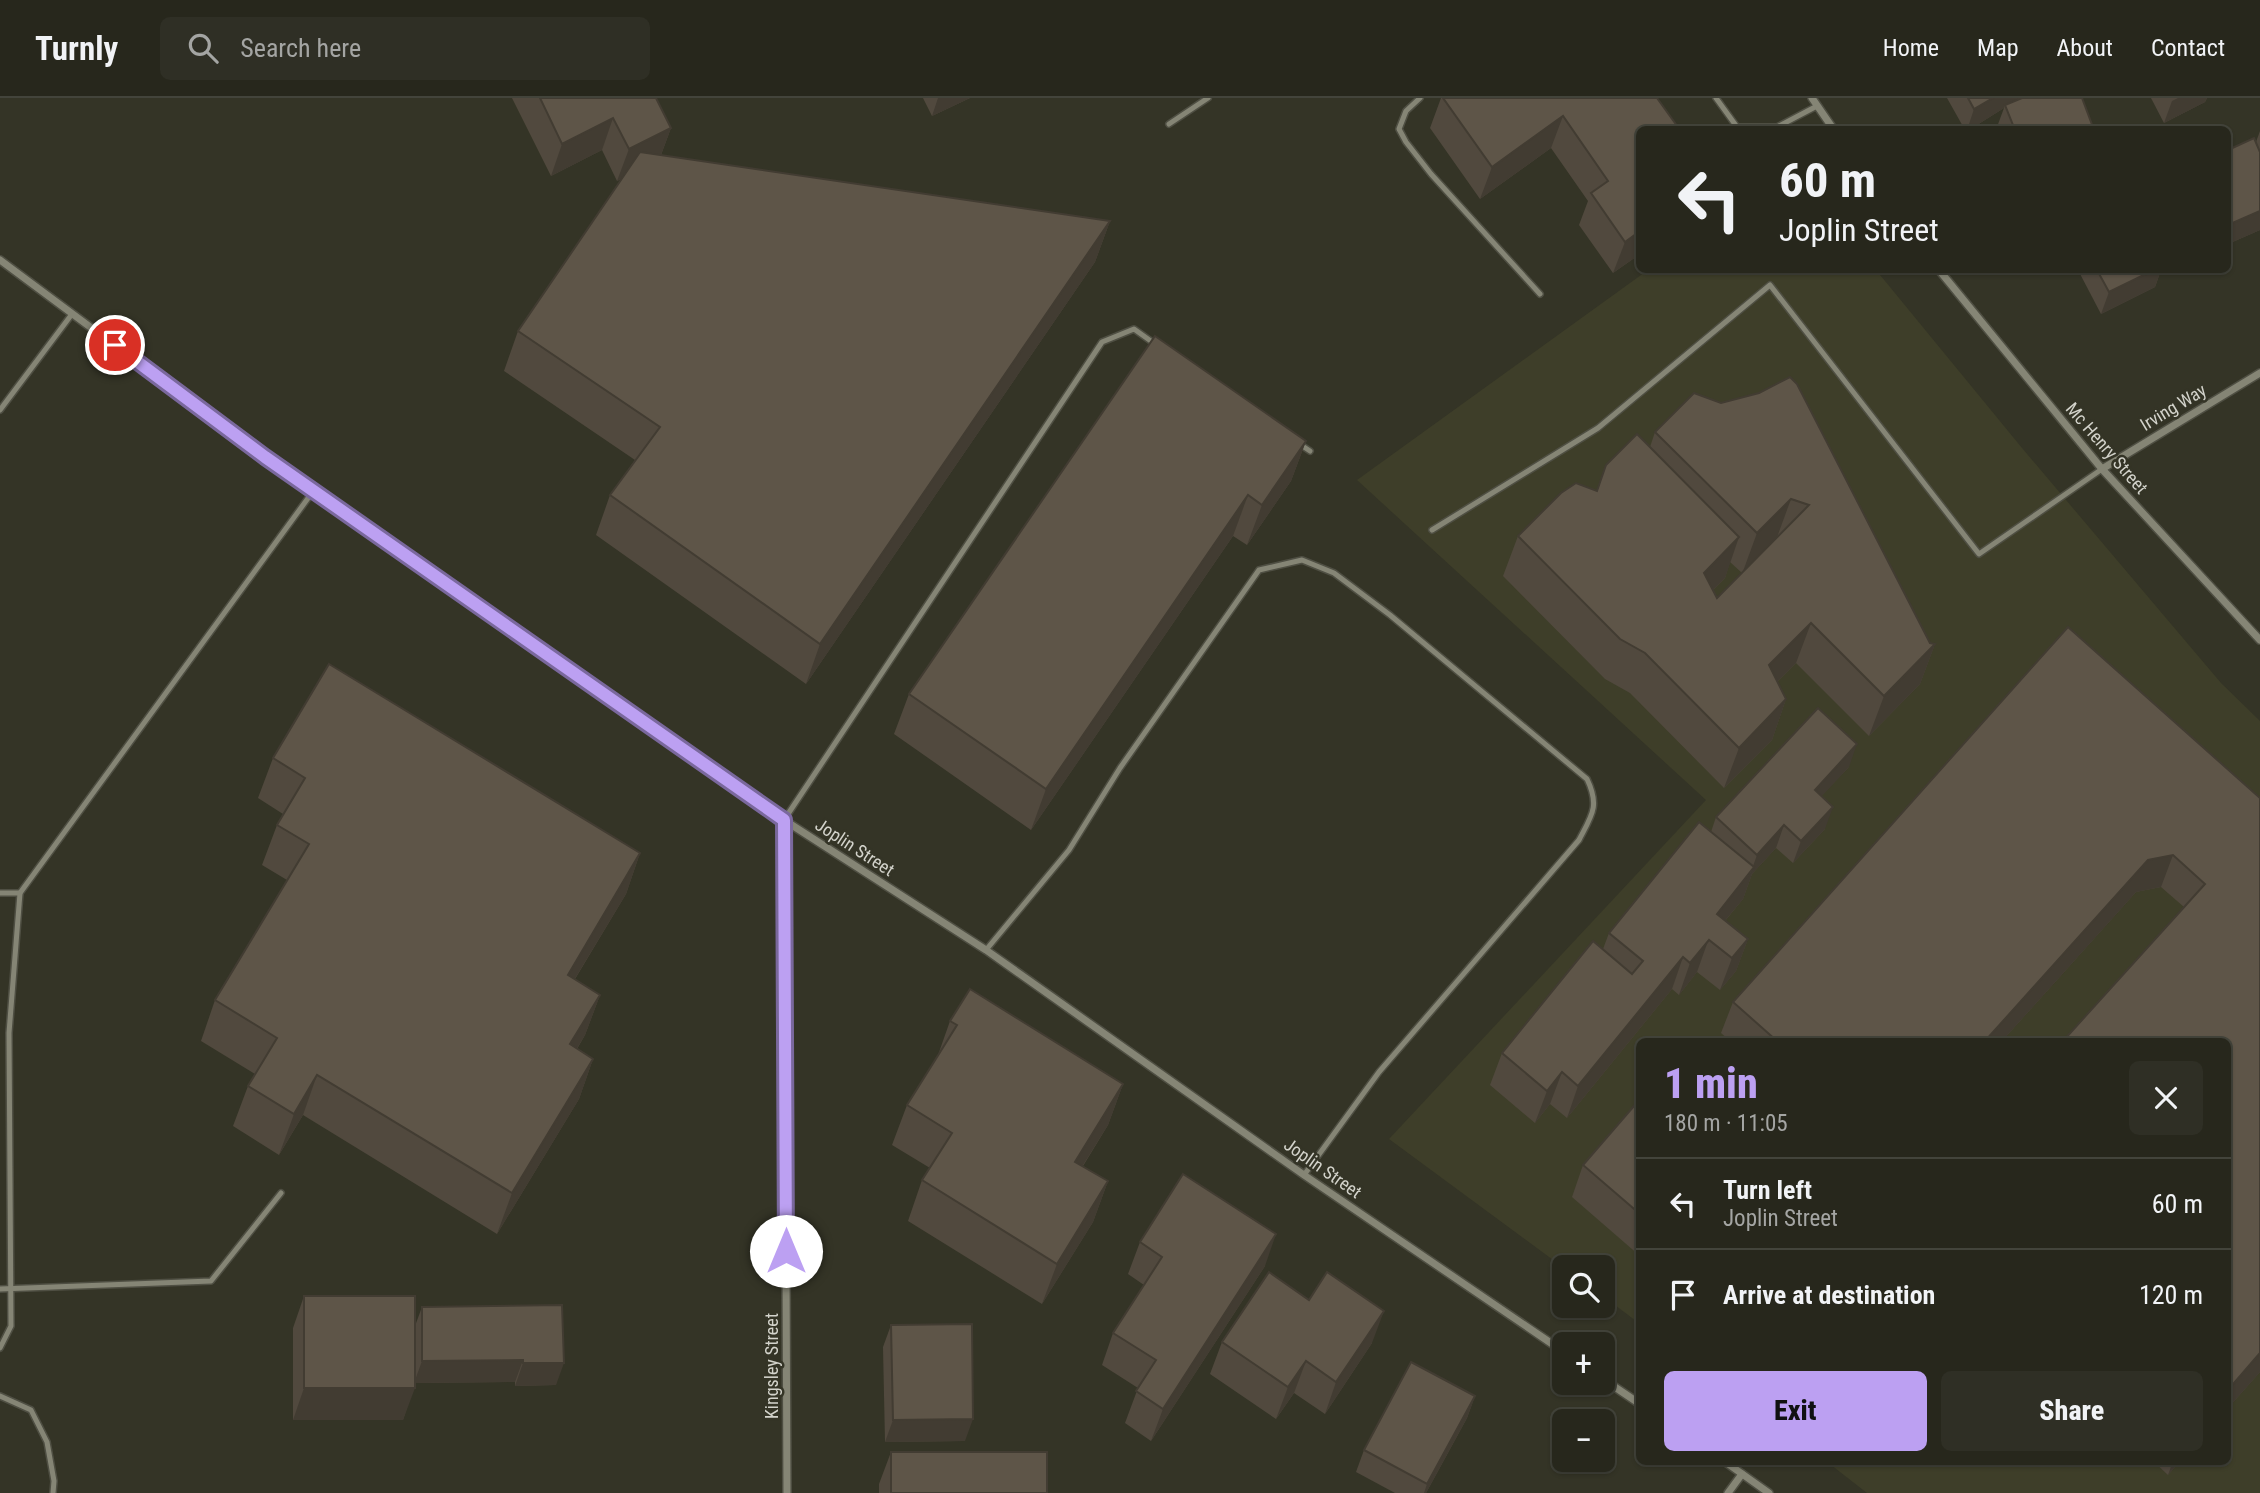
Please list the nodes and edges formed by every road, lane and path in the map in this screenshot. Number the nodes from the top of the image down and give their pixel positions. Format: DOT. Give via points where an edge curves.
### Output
graph roads {
  1 [pos="1208,98"];
  2 [pos="1420,98"];
  3 [pos="1716,98"];
  4 [pos="1812,98"];
  5 [pos="1817,106"];
  6 [pos="1169,124"];
  7 [pos="1736,126"];
  8 [pos="1779,126"];
  9 [pos="1831,126"];
  10 [pos="0,260"];
  11 [pos="1941,273"];
  12 [pos="1540,294"];
  13 [pos="72,313"];
  14 [pos="1156,345"];
  15 [pos="2260,373"];
  16 [pos="0,410"];
  17 [pos="1288,436"];
  18 [pos="1310,451"];
  19 [pos="2102,469"];
  20 [pos="314,490"];
  21 [pos="1432,530"];
  22 [pos="2260,640"];
  23 [pos="784,820"];
  24 [pos="0,893"];
  25 [pos="20,893"];
  26 [pos="986,950"];
  27 [pos="0,1033"];
  28 [pos="9,1033"];
  29 [pos="1304,1175"];
  30 [pos="0,1178"];
  31 [pos="10,1178"];
  32 [pos="281,1193"];
  33 [pos="0,1289"];
  34 [pos="10,1289"];
  35 [pos="1552,1344"];
  36 [pos="0,1348"];
  37 [pos="1615,1387"];
  38 [pos="0,1396"];
  39 [pos="1636,1401"];
  40 [pos="1730,1465"];
  41 [pos="1742,1474"];
  42 [pos="53,1493"];
  43 [pos="787,1493"];
  44 [pos="1728,1493"];
  45 [pos="1769,1493"];
  1 -- 6 [label="lane"];
  2 -- 12 [label="lane" via="1406,111 1399,129 1406,142"];
  3 -- 7 [label="lane"];
  4 -- 5 [label="street"];
  5 -- 8 [label="lane"];
  5 -- 9 [label="street"];
  10 -- 13 [label="street, Joplin Street"];
  11 -- 19 [label="street, Mc Henry Street"];
  13 -- 16 [label="lane"];
  13 -- 20 [label="street, Joplin Street"];
  14 -- 23 [label="lane" via="1134,329 1102,342"];
  15 -- 19 [label="street, Irving Way"];
  17 -- 18 [label="lane"];
  19 -- 21 [label="lane" via="1979,554 1770,285 1598,428"];
  19 -- 22 [label="street, Mc Henry Street"];
  20 -- 23 [label="street, Joplin Street"];
  20 -- 25 [label="lane"];
  23 -- 26 [label="street, Joplin Street"];
  23 -- 43 [label="street, Kingsley Street"];
  24 -- 25 [label="lane"];
  25 -- 28 [label="lane"];
  26 -- 29 [label="street, Joplin Street"];
  26 -- 29 [label="lane" via="1069,850 1120,768 1259,570 1301,560 1334,573 1390,614 1587,779 1595,806 1579,840 1379,1072"];
  27 -- 28 [label="lane"];
  28 -- 31 [label="lane"];
  29 -- 35 [label="street, Joplin Street"];
  30 -- 31 [label="lane"];
  31 -- 34 [label="lane"];
  32 -- 34 [label="lane" via="211,1281"];
  33 -- 34 [label="lane"];
  34 -- 36 [label="lane" via="11,1326"];
  37 -- 39 [label="street"];
  38 -- 42 [label="lane" via="31,1410 47,1442"];
  40 -- 41 [label="street"];
  41 -- 44 [label="street"];
  41 -- 45 [label="street"];
}
